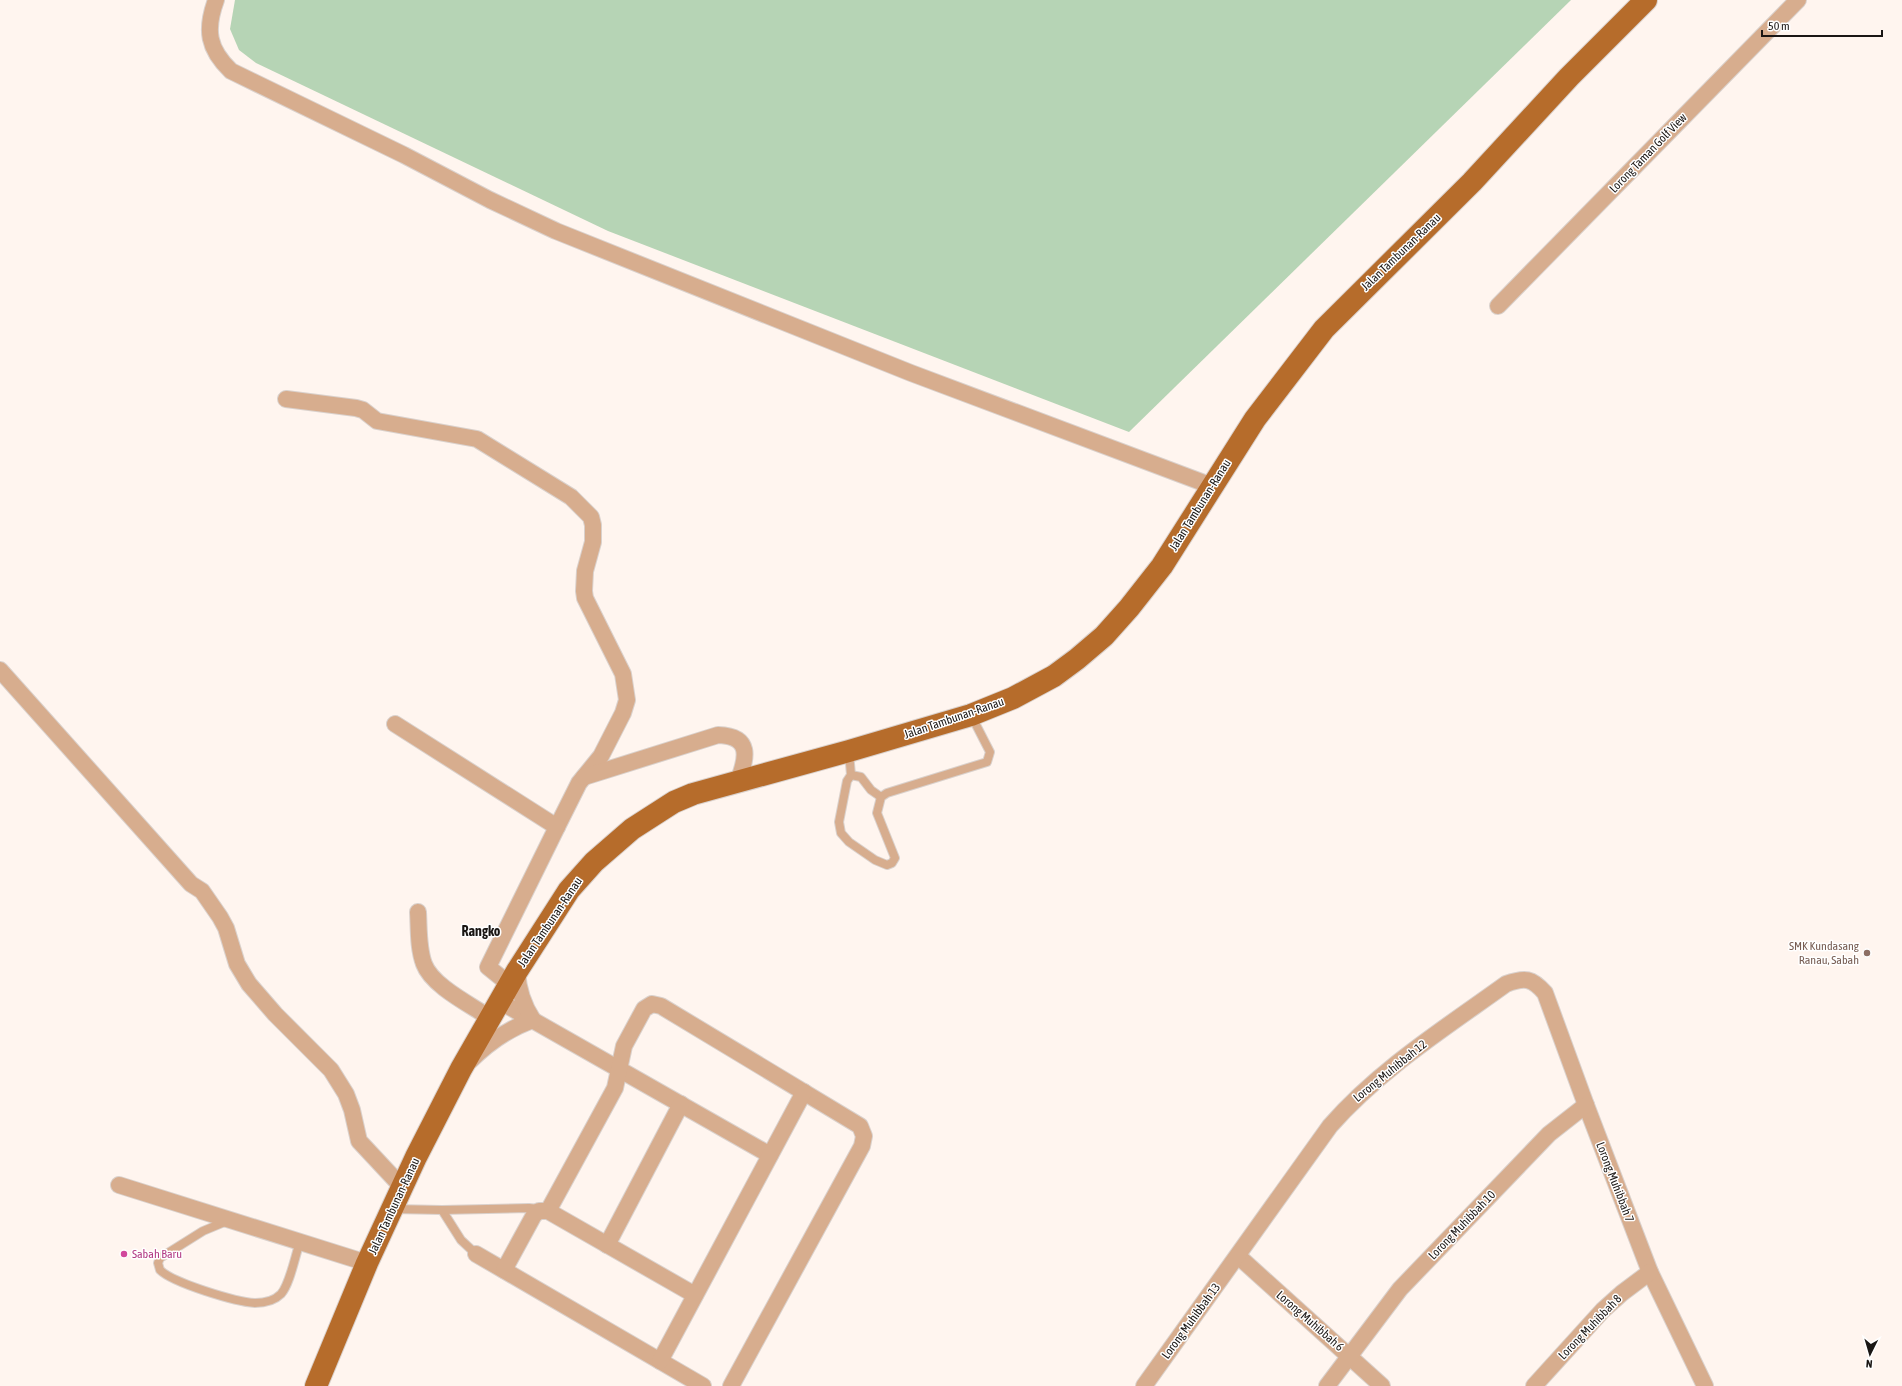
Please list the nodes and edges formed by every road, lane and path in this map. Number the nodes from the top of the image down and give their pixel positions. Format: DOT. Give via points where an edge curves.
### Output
graph roads {
  1 [pos="216,0"];
  2 [pos="1646,0"];
  3 [pos="1798,0"];
  4 [pos="1498,306"];
  5 [pos="286,399"];
  6 [pos="1212,486"];
  7 [pos="0,670"];
  8 [pos="971,715"];
  9 [pos="395,724"];
  10 [pos="849,751"];
  11 [pos="852,775"];
  12 [pos="584,778"];
  13 [pos="738,781"];
  14 [pos="881,797"];
  15 [pos="557,827"];
  16 [pos="418,912"];
  17 [pos="1529,980"];
  18 [pos="504,993"];
  19 [pos="533,1020"];
  20 [pos="461,1069"];
  21 [pos="619,1069"];
  22 [pos="804,1092"];
  23 [pos="681,1104"];
  24 [pos="1586,1105"];
  25 [pos="770,1155"];
  26 [pos="119,1185"];
  27 [pos="402,1187"];
  28 [pos="392,1209"];
  29 [pos="442,1210"];
  30 [pos="548,1210"];
  31 [pos="228,1221"];
  32 [pos="300,1242"];
  33 [pos="607,1245"];
  34 [pos="476,1254"];
  35 [pos="1238,1256"];
  36 [pos="367,1263"];
  37 [pos="504,1270"];
  38 [pos="1650,1272"];
  39 [pos="695,1295"];
  40 [pos="1349,1355"];
  41 [pos="660,1361"];
  42 [pos="316,1386"];
  43 [pos="702,1386"];
  44 [pos="731,1386"];
  45 [pos="1144,1386"];
  46 [pos="1327,1386"];
  47 [pos="1382,1386"];
  48 [pos="1534,1386"];
  49 [pos="1705,1386"];
  1 -- 6 [label="street" via="212,17 212,46 219,59 231,71 490,200 556,231 845,347"];
  2 -- 6 [label="main road, Jalan Tambunan-Ranau" via="1569,77 1472,182 1324,329 1268,399"];
  3 -- 4 [label="street, Lorong Taman Golf View"];
  5 -- 12 [label="street" via="356,408 377,421 477,439 571,497 591,517 593,542 585,571 585,598 623,674 627,700 601,756"];
  6 -- 8 [label="main road, Jalan Tambunan-Ranau" via="1162,566 1104,636 1054,676 1012,698"];
  7 -- 27 [label="street" via="191,884 202,892 226,928 241,972 275,1014 331,1070 346,1094 359,1142"];
  8 -- 10 [label="main road, Jalan Tambunan-Ranau"];
  8 -- 14 [label="lane" via="990,752 987,762"];
  9 -- 15 [label="street"];
  10 -- 11 [label="lane"];
  10 -- 13 [label="main road, Jalan Tambunan-Ranau"];
  11 -- 14 [label="lane" via="861,777 871,790"];
  11 -- 14 [label="lane" via="847,781 839,822 841,833 849,842 887,865 895,858 877,813"];
  12 -- 13 [label="street" via="718,735 729,735 740,743 746,754"];
  12 -- 15 [label="street"];
  13 -- 18 [label="main road, Jalan Tambunan-Ranau" via="674,802 632,829 609,848 584,871 569,890"];
  15 -- 18 [label="street" via="488,967"];
  16 -- 18 [label="street" via="421,954 428,972 441,986"];
  17 -- 24 [label="street, Lorong Muhibbah 7" via="1545,993"];
  17 -- 35 [label="street, Lorong Muhibbah 12" via="1518,979 1506,984 1401,1060 1357,1097 1330,1126"];
  18 -- 19 [label="street"];
  18 -- 19 [label="street" via="519,988"];
  18 -- 20 [label="main road, Jalan Tambunan-Ranau"];
  19 -- 20 [label="street" via="508,1032 483,1049"];
  19 -- 21 [label="street"];
  20 -- 27 [label="main road, Jalan Tambunan-Ranau"];
  21 -- 22 [label="street" via="624,1046 644,1009 657,1004"];
  21 -- 23 [label="street"];
  21 -- 30 [label="street" via="615,1088"];
  22 -- 25 [label="street"];
  22 -- 44 [label="street" via="860,1126 864,1141"];
  23 -- 25 [label="street"];
  23 -- 33 [label="street"];
  24 -- 38 [label="street, Lorong Muhibbah 7"];
  24 -- 40 [label="street, Lorong Muhibbah 10" via="1549,1134 1400,1289"];
  25 -- 39 [label="street"];
  26 -- 31 [label="street"];
  27 -- 28 [label="main road, Jalan Tambunan-Ranau"];
  28 -- 29 [label="lane"];
  28 -- 36 [label="main road, Jalan Tambunan-Ranau"];
  29 -- 30 [label="lane"];
  29 -- 34 [label="lane" via="461,1240"];
  30 -- 33 [label="street"];
  30 -- 37 [label="street" via="539,1211 534,1215"];
  31 -- 32 [label="street"];
  31 -- 32 [label="lane" via="202,1231 160,1258 160,1270 174,1280 238,1300 255,1303 271,1301 281,1294 287,1282"];
  32 -- 36 [label="street"];
  33 -- 39 [label="street"];
  34 -- 37 [label="street"];
  35 -- 40 [label="street, Lorong Muhibbah 6"];
  35 -- 45 [label="street, Lorong Muhibbah 13"];
  36 -- 42 [label="main road, Jalan Tambunan-Ranau"];
  37 -- 41 [label="street"];
  38 -- 48 [label="street, Lorong Muhibbah 8" via="1603,1310"];
  38 -- 49 [label="street, Lorong Muhibbah 7"];
  39 -- 41 [label="street"];
  40 -- 46 [label="street, Lorong Muhibbah 10"];
  40 -- 47 [label="street, Lorong Muhibbah 6"];
  41 -- 43 [label="street"];
}
